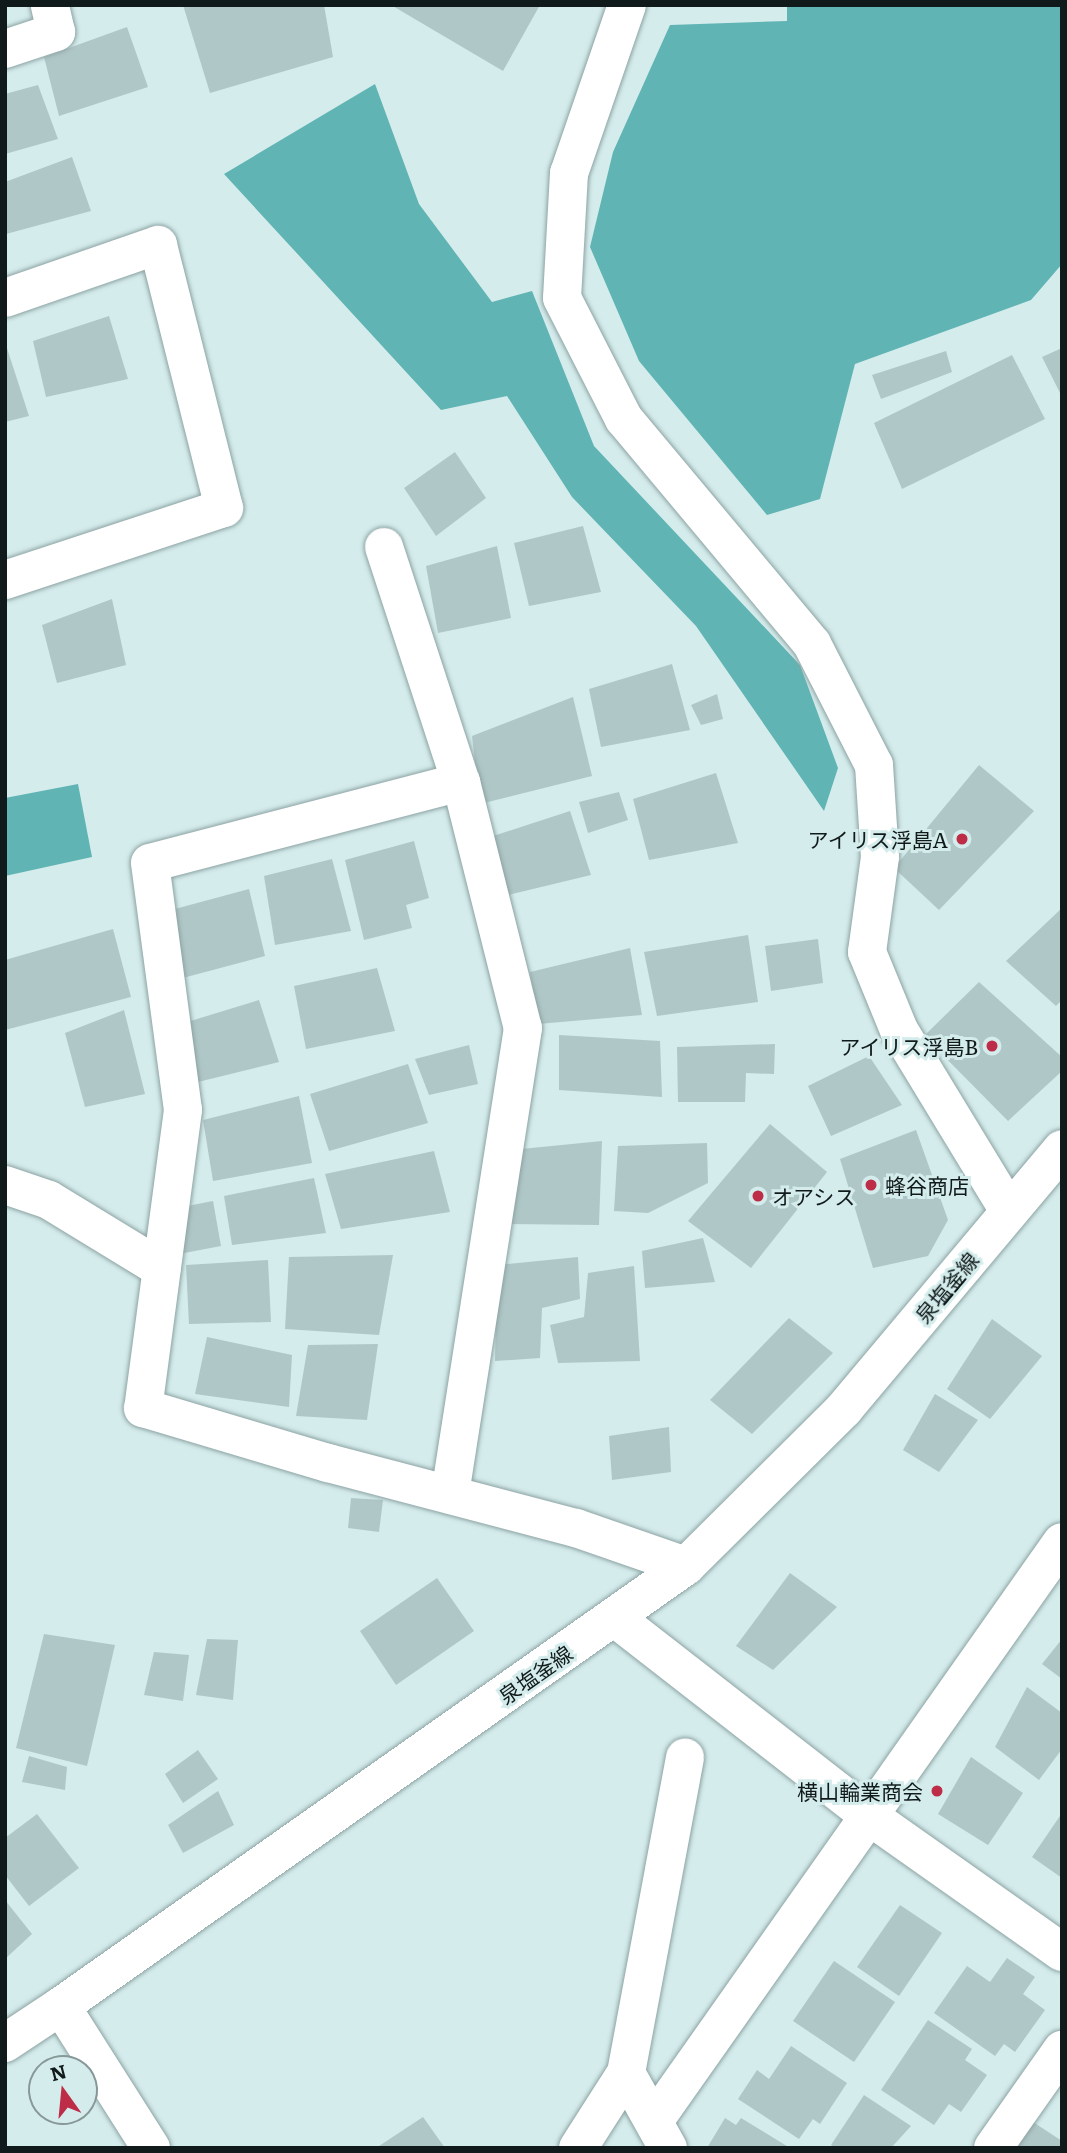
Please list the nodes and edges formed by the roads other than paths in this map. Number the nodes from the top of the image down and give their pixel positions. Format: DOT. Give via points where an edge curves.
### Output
graph roads {
  1 [pos="50,5"];
  2 [pos="627,5"];
  3 [pos="5,48"];
  4 [pos="5,298"];
  5 [pos="384,547"];
  6 [pos="5,580"];
  7 [pos="461,782"];
  8 [pos="1062,1149"];
  9 [pos="5,1185"];
  10 [pos="1009,1211"];
  11 [pos="162,1269"];
  12 [pos="450,1494"];
  13 [pos="1062,1542"];
  14 [pos="686,1566"];
  15 [pos="615,1618"];
  16 [pos="685,1757"];
  17 [pos="869,1816"];
  18 [pos="1062,1952"];
  19 [pos="61,2006"];
  20 [pos="5,2043"];
  21 [pos="1062,2050"];
  22 [pos="626,2073"];
  23 [pos="661,2134"];
  24 [pos="151,2148"];
  25 [pos="578,2148"];
  26 [pos="993,2148"];
  1 -- 3 [label="street" via="55,32"];
  2 -- 10 [label="street" via="569,173 562,298 624,419 811,644 874,765 880,857 867,952 899,1030"];
  4 -- 6 [label="street" via="158,245 224,508"];
  5 -- 7 [label="street"];
  7 -- 11 [label="street" via="150,863 183,1110"];
  7 -- 12 [label="street" via="523,1028"];
  8 -- 10 [label="street, 泉塩釜線"];
  9 -- 11 [label="street" via="49,1200"];
  10 -- 14 [label="street, 泉塩釜線" via="844,1409"];
  11 -- 12 [label="street" via="143,1408"];
  12 -- 14 [label="street" via="576,1528"];
  13 -- 17 [label="street"];
  14 -- 15 [label="street, 泉塩釜線"];
  15 -- 17 [label="street"];
  15 -- 19 [label="street, 泉塩釜線"];
  16 -- 22 [label="street"];
  17 -- 18 [label="street"];
  17 -- 23 [label="street"];
  19 -- 20 [label="street, 泉塩釜線"];
  19 -- 24 [label="street"];
  21 -- 26 [label="street"];
  22 -- 23 [label="street"];
  22 -- 25 [label="street"];
}
